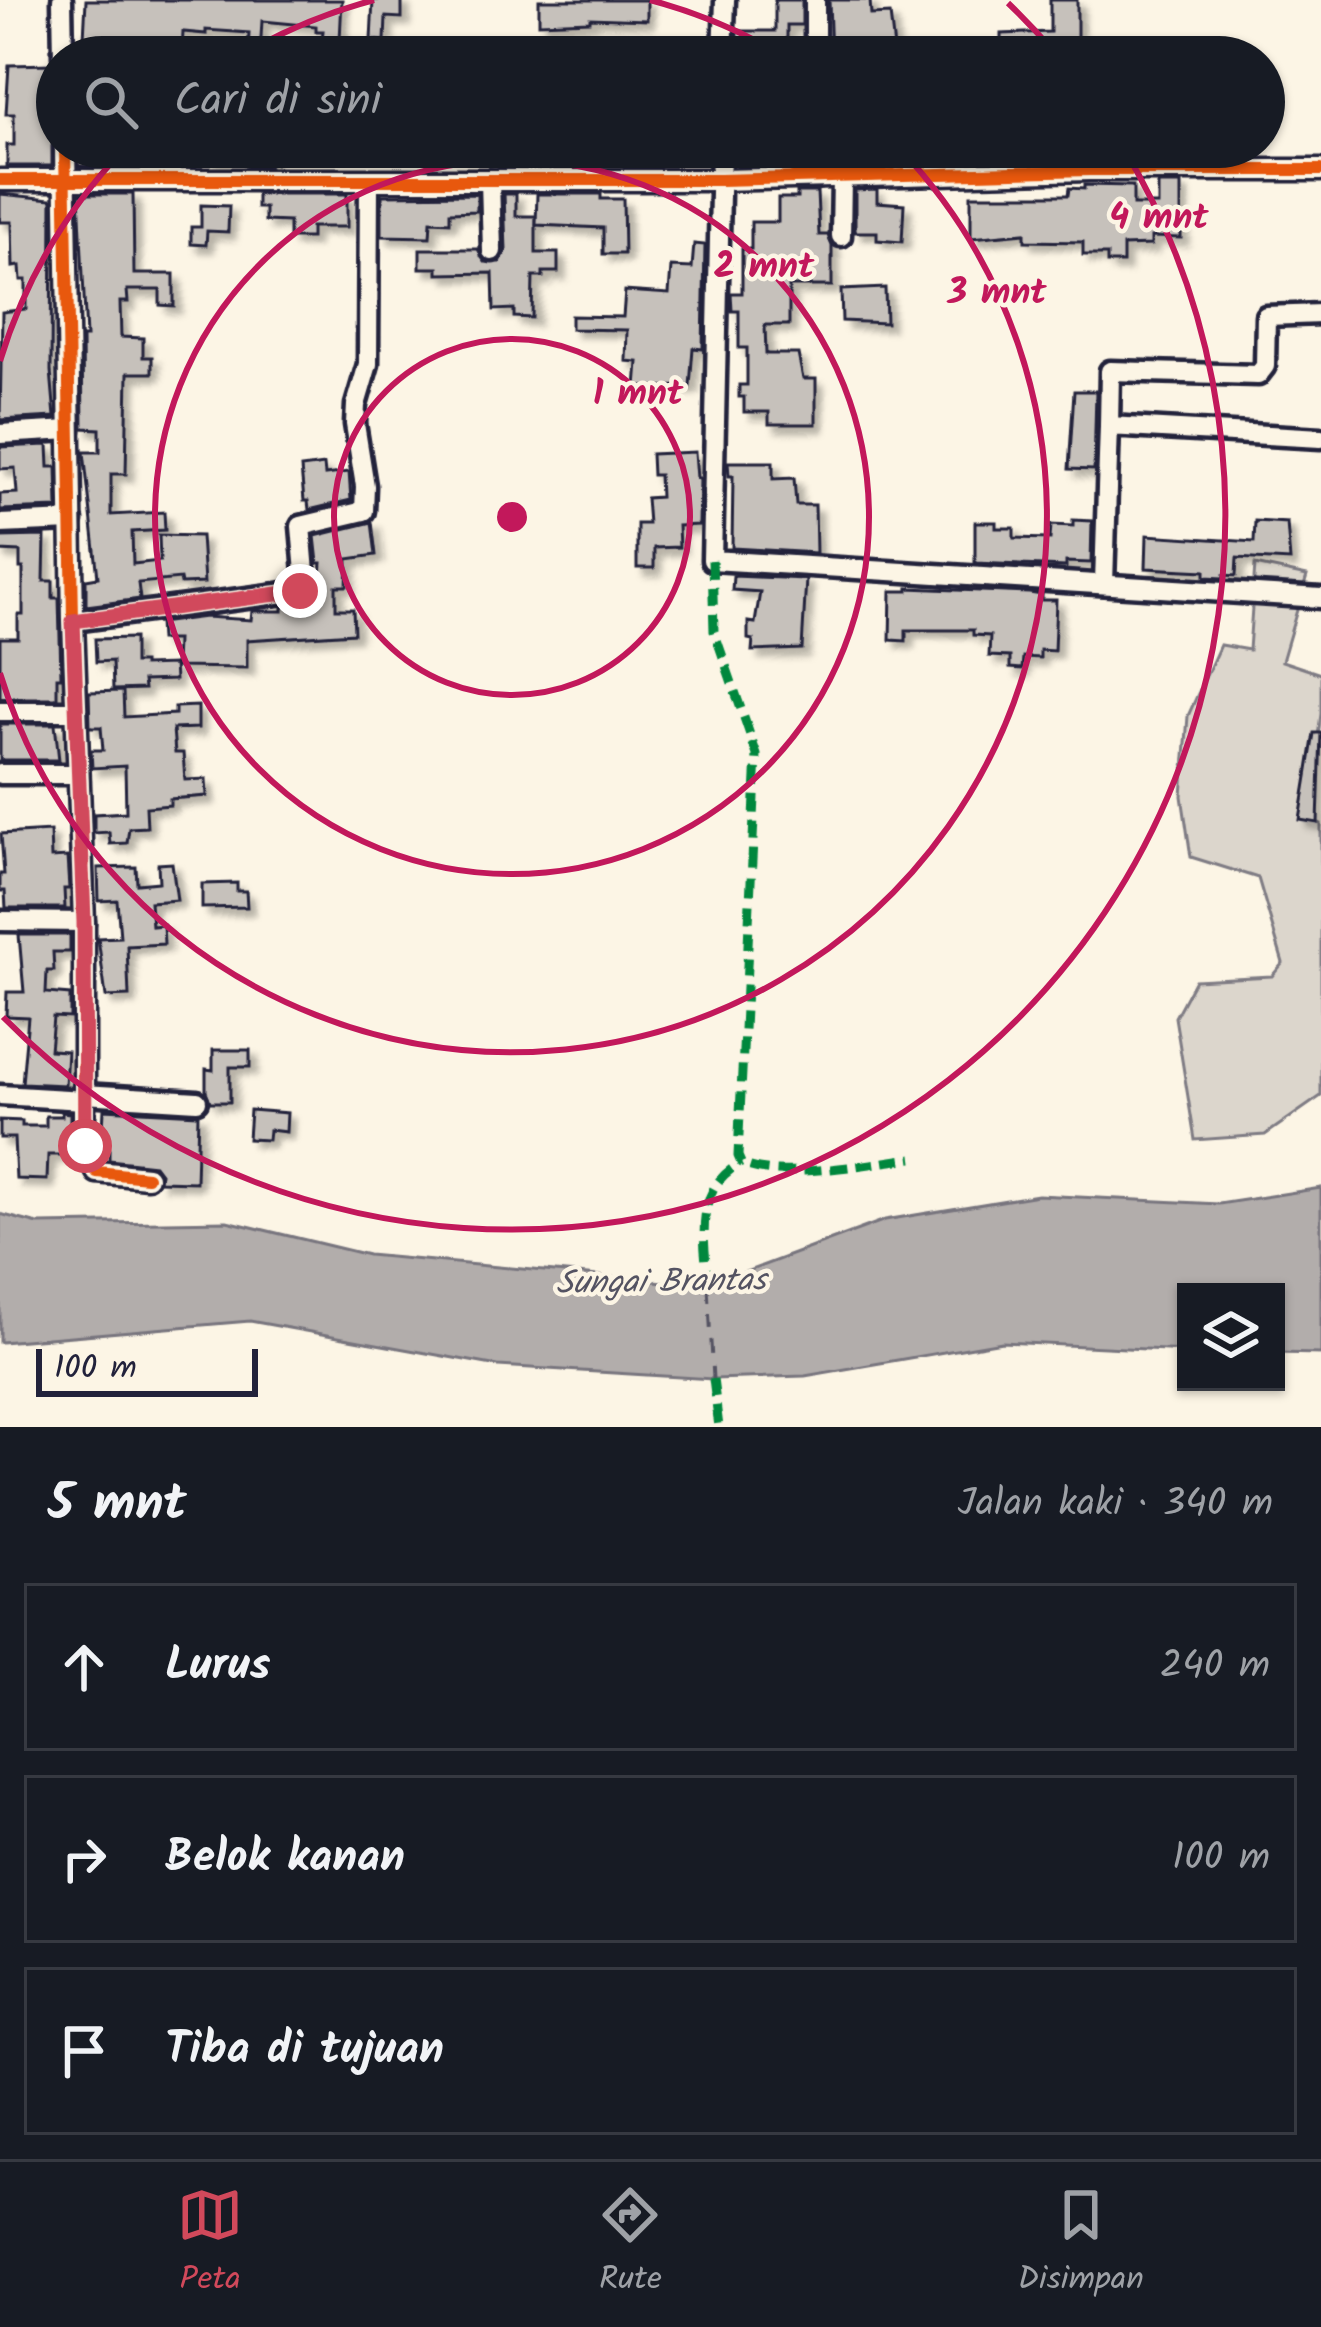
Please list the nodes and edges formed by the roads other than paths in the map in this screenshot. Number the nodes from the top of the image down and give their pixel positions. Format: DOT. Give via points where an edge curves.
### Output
graph roads {
  1 [pos="62,0"];
  2 [pos="725,0"];
  3 [pos="814,0"];
  4 [pos="63,36"];
  5 [pos="724,36"];
  6 [pos="815,36"];
  7 [pos="65,168"];
  8 [pos="720,168"];
  9 [pos="816,168"];
  10 [pos="1089,170"];
  11 [pos="1321,170"];
  12 [pos="816,178"];
  13 [pos="842,178"];
  14 [pos="0,180"];
  15 [pos="490,180"];
  16 [pos="720,180"];
  17 [pos="369,181"];
  18 [pos="65,182"];
  19 [pos="841,236"];
  20 [pos="491,251"];
  21 [pos="1321,314"];
  22 [pos="1109,426"];
  23 [pos="70,430"];
  24 [pos="0,434"];
  25 [pos="1321,438"];
  26 [pos="72,521"];
  27 [pos="0,524"];
  28 [pos="1104,583"];
  29 [pos="1321,598"];
  30 [pos="73,621"];
  31 [pos="0,711"];
  32 [pos="76,711"];
  33 [pos="0,774"];
  34 [pos="78,774"];
  35 [pos="0,921"];
  36 [pos="84,922"];
  37 [pos="0,1095"];
  38 [pos="84,1097"];
  39 [pos="197,1101"];
  40 [pos="147,1177"];
  1 -- 4 [label="street"];
  2 -- 5 [label="street"];
  3 -- 6 [label="street"];
  7 -- 18 [label="street"];
  8 -- 16 [label="street"];
  9 -- 12 [label="street"];
  10 -- 11 [label="street"];
  10 -- 13 [label="street"];
  12 -- 13 [label="street"];
  12 -- 16 [label="street"];
  13 -- 19 [label="street"];
  14 -- 18 [label="street"];
  15 -- 16 [label="street"];
  15 -- 17 [label="street"];
  15 -- 20 [label="street"];
  16 -- 28 [label="street" via="712,560"];
  17 -- 18 [label="street"];
  17 -- 30 [label="street" via="368,364 355,424 364,511 302,526 300,591"];
  18 -- 23 [label="street"];
  21 -- 22 [label="street" via="1266,316 1258,375 1109,371"];
  22 -- 25 [label="street"];
  22 -- 28 [label="street"];
  23 -- 24 [label="street"];
  23 -- 26 [label="street"];
  26 -- 27 [label="street"];
  26 -- 30 [label="street"];
  28 -- 29 [label="street"];
  30 -- 32 [label="street"];
  31 -- 32 [label="street"];
  32 -- 34 [label="street"];
  33 -- 34 [label="street"];
  34 -- 36 [label="street"];
  35 -- 36 [label="street"];
  36 -- 38 [label="street"];
  37 -- 38 [label="street"];
  38 -- 39 [label="street"];
  38 -- 40 [label="street" via="92,1167"];
}
